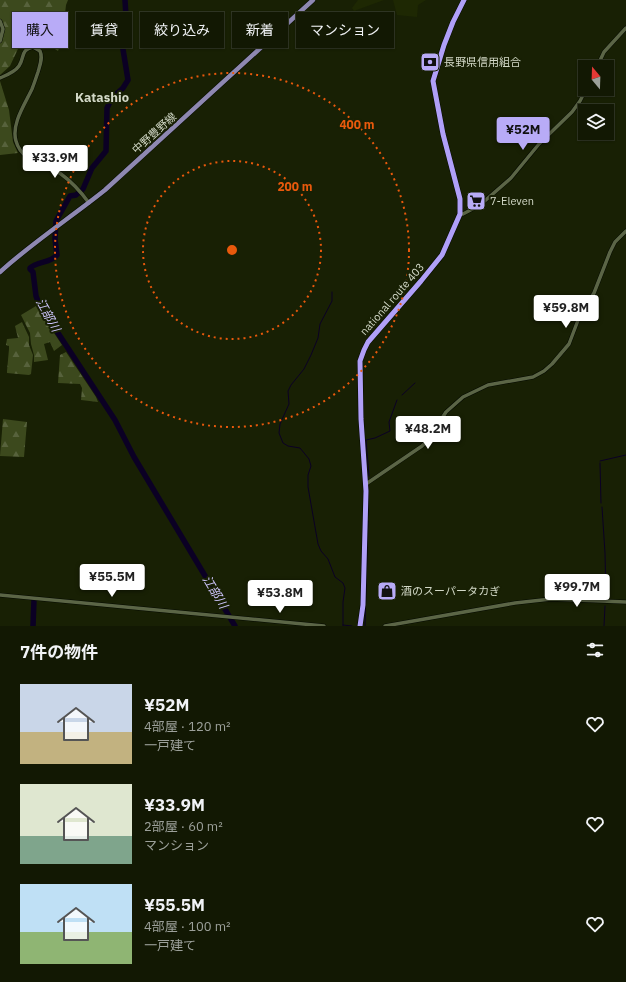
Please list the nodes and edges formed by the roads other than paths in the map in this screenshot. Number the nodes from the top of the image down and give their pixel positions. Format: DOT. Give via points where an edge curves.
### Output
graph roads {
  1 [pos="313,0"];
  2 [pos="464,0"];
  3 [pos="0,21"];
  4 [pos="626,28"];
  5 [pos="0,41"];
  6 [pos="600,60"];
  7 [pos="0,78"];
  8 [pos="582,96"];
  9 [pos="89,202"];
  10 [pos="460,214"];
  11 [pos="626,231"];
  12 [pos="0,272"];
  13 [pos="366,484"];
  14 [pos="0,595"];
  15 [pos="626,602"];
  16 [pos="324,626"];
  17 [pos="360,626"];
  18 [pos="385,626"];
  1 -- 9 [label="main road, 中野豊野線"];
  2 -- 10 [label="highway, national route 403" via="444,45 433,81 443,134 460,199"];
  3 -- 5 [label="street" via="3,29"];
  4 -- 6 [label="street" via="604,52"];
  7 -- 9 [label="street" via="13,72 20,65 24,51 33,47 40,51 42,59 16,126 16,142 23,155 61,174 79,189"];
  8 -- 10 [label="street" via="572,112 539,144 512,178 480,205"];
  9 -- 12 [label="main road, 中野豊野線" via="32,244"];
  10 -- 13 [label="highway, national route 403" via="442,255 368,342 360,361"];
  11 -- 13 [label="street" via="615,242 569,344 552,364 533,377 488,385 463,397 446,412 422,446"];
  13 -- 17 [label="highway, national route 403" via="363,605"];
  14 -- 16 [label="street"];
  15 -- 18 [label="street" via="551,599"];
}
